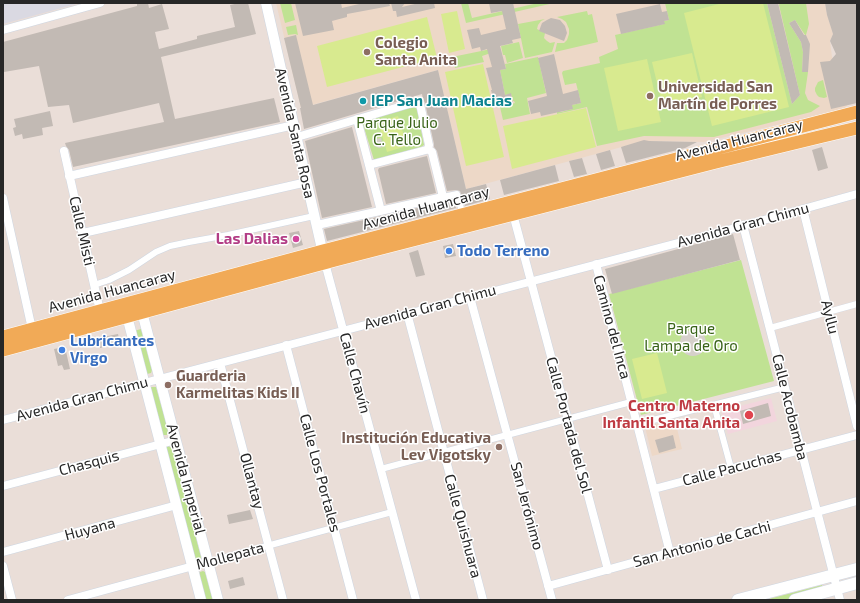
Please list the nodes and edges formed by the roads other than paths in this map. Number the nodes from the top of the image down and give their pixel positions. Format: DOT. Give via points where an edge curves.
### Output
graph roads {
  1 [pos="100,3"];
  2 [pos="266,3"];
  3 [pos="3,30"];
  4 [pos="857,112"];
  5 [pos="357,119"];
  6 [pos="294,125"];
  7 [pos="857,128"];
  8 [pos="296,137"];
  9 [pos="428,149"];
  10 [pos="64,151"];
  11 [pos="369,165"];
  12 [pos="69,176"];
  13 [pos="307,182"];
  14 [pos="857,194"];
  15 [pos="443,197"];
  16 [pos="3,198"];
  17 [pos="803,209"];
  18 [pos="381,211"];
  19 [pos="513,214"];
  20 [pos="463,215"];
  21 [pos="316,220"];
  22 [pos="743,225"];
  23 [pos="6,226"];
  24 [pos="82,233"];
  25 [pos="324,257"];
  26 [pos="596,264"];
  27 [pos="530,281"];
  28 [pos="94,285"];
  29 [pos="470,297"];
  30 [pos="857,304"];
  31 [pos="100,311"];
  32 [pos="142,312"];
  33 [pos="829,312"];
  34 [pos="407,313"];
  35 [pos="127,316"];
  36 [pos="770,328"];
  37 [pos="32,329"];
  38 [pos="343,330"];
  39 [pos="3,337"];
  40 [pos="286,345"];
  41 [pos="3,350"];
  42 [pos="220,362"];
  43 [pos="160,378"];
  44 [pos="145,382"];
  45 [pos="785,387"];
  46 [pos="632,402"];
  47 [pos="714,405"];
  48 [pos="568,419"];
  49 [pos="3,420"];
  50 [pos="637,424"];
  51 [pos="857,426"];
  52 [pos="507,434"];
  53 [pos="857,435"];
  54 [pos="176,440"];
  55 [pos="161,444"];
  56 [pos="801,450"];
  57 [pos="444,452"];
  58 [pos="731,468"];
  59 [pos="381,469"];
  60 [pos="3,486"];
  61 [pos="654,488"];
  62 [pos="857,501"];
  63 [pos="177,505"];
  64 [pos="392,512"];
  65 [pos="817,512"];
  66 [pos="334,528"];
  67 [pos="269,545"];
  68 [pos="3,552"];
  69 [pos="670,552"];
  70 [pos="208,562"];
  71 [pos="3,566"];
  72 [pos="193,566"];
  73 [pos="857,569"];
  74 [pos="608,570"];
  75 [pos="833,575"];
  76 [pos="857,583"];
  77 [pos="548,586"];
  78 [pos="838,594"];
  79 [pos="12,600"];
  80 [pos="68,600"];
  81 [pos="201,600"];
  82 [pos="218,600"];
  83 [pos="284,600"];
  84 [pos="353,600"];
  85 [pos="416,600"];
  86 [pos="483,600"];
  87 [pos="552,600"];
  88 [pos="738,600"];
  89 [pos="795,600"];
  1 -- 3 [label="street"];
  2 -- 6 [label="street, Avenida Santa Rosa"];
  4 -- 20 [label="main road, Avenida Huancaray"];
  5 -- 8 [label="street"];
  5 -- 9 [label="street" via="418,102"];
  5 -- 11 [label="street"];
  6 -- 8 [label="street, Avenida Santa Rosa"];
  6 -- 12 [label="street"];
  7 -- 19 [label="main road, Avenida Huancaray"];
  8 -- 13 [label="street, Avenida Santa Rosa"];
  9 -- 11 [label="street"];
  9 -- 15 [label="street" via="432,152"];
  10 -- 12 [label="street, Calle Misti"];
  11 -- 18 [label="street"];
  12 -- 24 [label="street, Calle Misti"];
  13 -- 21 [label="street, Avenida Santa Rosa"];
  13 -- 24 [label="street"];
  14 -- 17 [label="street, Avenida Gran Chimu"];
  15 -- 18 [label="street"];
  15 -- 20 [label="street" via="457,194"];
  16 -- 23 [label="street"];
  17 -- 22 [label="street, Avenida Gran Chimu"];
  17 -- 33 [label="street, Ayllu"];
  18 -- 21 [label="street"];
  19 -- 25 [label="main road, Avenida Huancaray"];
  19 -- 27 [label="street, Calle Portada del Sol"];
  20 -- 25 [label="main road, Avenida Huancaray"];
  21 -- 25 [label="street, Avenida Santa Rosa"];
  21 -- 28 [label="street" via="170,246 109,280"];
  22 -- 26 [label="street, Avenida Gran Chimu"];
  22 -- 36 [label="street, Calle Acobamba"];
  23 -- 37 [label="street"];
  24 -- 28 [label="street, Calle Misti"];
  25 -- 31 [label="main road, Avenida Huancaray"];
  25 -- 32 [label="main road, Avenida Huancaray"];
  25 -- 38 [label="street, Calle Chavín"];
  26 -- 27 [label="street, Avenida Gran Chimu"];
  26 -- 46 [label="street, Camino del Inca"];
  27 -- 29 [label="street, Avenida Gran Chimu"];
  27 -- 48 [label="street, Calle Portada del Sol"];
  28 -- 31 [label="street, Calle Misti"];
  29 -- 34 [label="street, Avenida Gran Chimu"];
  29 -- 52 [label="street, San Jerónimo"];
  30 -- 33 [label="street"];
  31 -- 37 [label="main road, Avenida Huancaray"];
  32 -- 35 [label="main road, Avenida Huancaray"];
  32 -- 43 [label="street, Avenida Imperial"];
  33 -- 36 [label="street"];
  33 -- 51 [label="street, Ayllu"];
  34 -- 38 [label="street, Avenida Gran Chimu"];
  34 -- 57 [label="street, Calle Quishuara"];
  35 -- 41 [label="main road, Avenida Huancaray"];
  35 -- 44 [label="street, Avenida Imperial"];
  36 -- 45 [label="street, Calle Acobamba"];
  37 -- 39 [label="main road, Avenida Huancaray"];
  38 -- 40 [label="street, Avenida Gran Chimu"];
  38 -- 59 [label="street, Calle Chavín"];
  40 -- 42 [label="street, Avenida Gran Chimu"];
  40 -- 66 [label="street, Calle Los Portales"];
  42 -- 43 [label="street, Avenida Gran Chimu"];
  42 -- 67 [label="street, Ollantay"];
  43 -- 44 [label="street, Avenida Gran Chimu"];
  43 -- 54 [label="street, Avenida Imperial"];
  44 -- 49 [label="street, Avenida Gran Chimu"];
  44 -- 55 [label="street, Avenida Imperial"];
  45 -- 47 [label="street"];
  45 -- 56 [label="street, Calle Acobamba"];
  46 -- 48 [label="street"];
  46 -- 50 [label="street, Camino del Inca"];
  47 -- 50 [label="street"];
  47 -- 58 [label="street"];
  48 -- 52 [label="street"];
  48 -- 74 [label="street, Calle Portada del Sol"];
  50 -- 61 [label="street, Camino del Inca"];
  52 -- 57 [label="street"];
  52 -- 77 [label="street, San Jerónimo"];
  53 -- 56 [label="street, Calle Pacuchas"];
  54 -- 55 [label="street, Chasquis"];
  54 -- 70 [label="street, Avenida Imperial"];
  55 -- 60 [label="street, Chasquis"];
  55 -- 63 [label="street, Avenida Imperial"];
  56 -- 58 [label="street, Calle Pacuchas"];
  56 -- 65 [label="street, Calle Acobamba"];
  57 -- 59 [label="street"];
  57 -- 86 [label="street, Calle Quishuara"];
  58 -- 61 [label="street, Calle Pacuchas"];
  59 -- 64 [label="street, Calle Chavín"];
  61 -- 69 [label="street, Camino del Inca"];
  62 -- 65 [label="street, San Antonio de Cachi"];
  63 -- 68 [label="street, Huyana"];
  63 -- 72 [label="street, Avenida Imperial"];
  64 -- 66 [label="street, Mollepata"];
  64 -- 85 [label="street, Calle Chavín"];
  65 -- 69 [label="street, San Antonio de Cachi"];
  65 -- 75 [label="street, Calle Acobamba"];
  66 -- 67 [label="street, Mollepata"];
  66 -- 84 [label="street, Calle Los Portales"];
  67 -- 70 [label="street, Mollepata"];
  67 -- 83 [label="street, Ollantay"];
  69 -- 74 [label="street, San Antonio de Cachi"];
  70 -- 72 [label="street, Mollepata"];
  70 -- 82 [label="street, Avenida Imperial"];
  71 -- 79 [label="street"];
  72 -- 80 [label="street, Mollepata"];
  72 -- 81 [label="street, Avenida Imperial"];
  73 -- 75 [label="main road"];
  74 -- 77 [label="street, San Antonio de Cachi"];
  75 -- 78 [label="street, Calle Acobamba"];
  75 -- 88 [label="main road"];
  76 -- 78 [label="main road"];
  77 -- 87 [label="street, San Jerónimo"];
  78 -- 89 [label="main road"];
}
